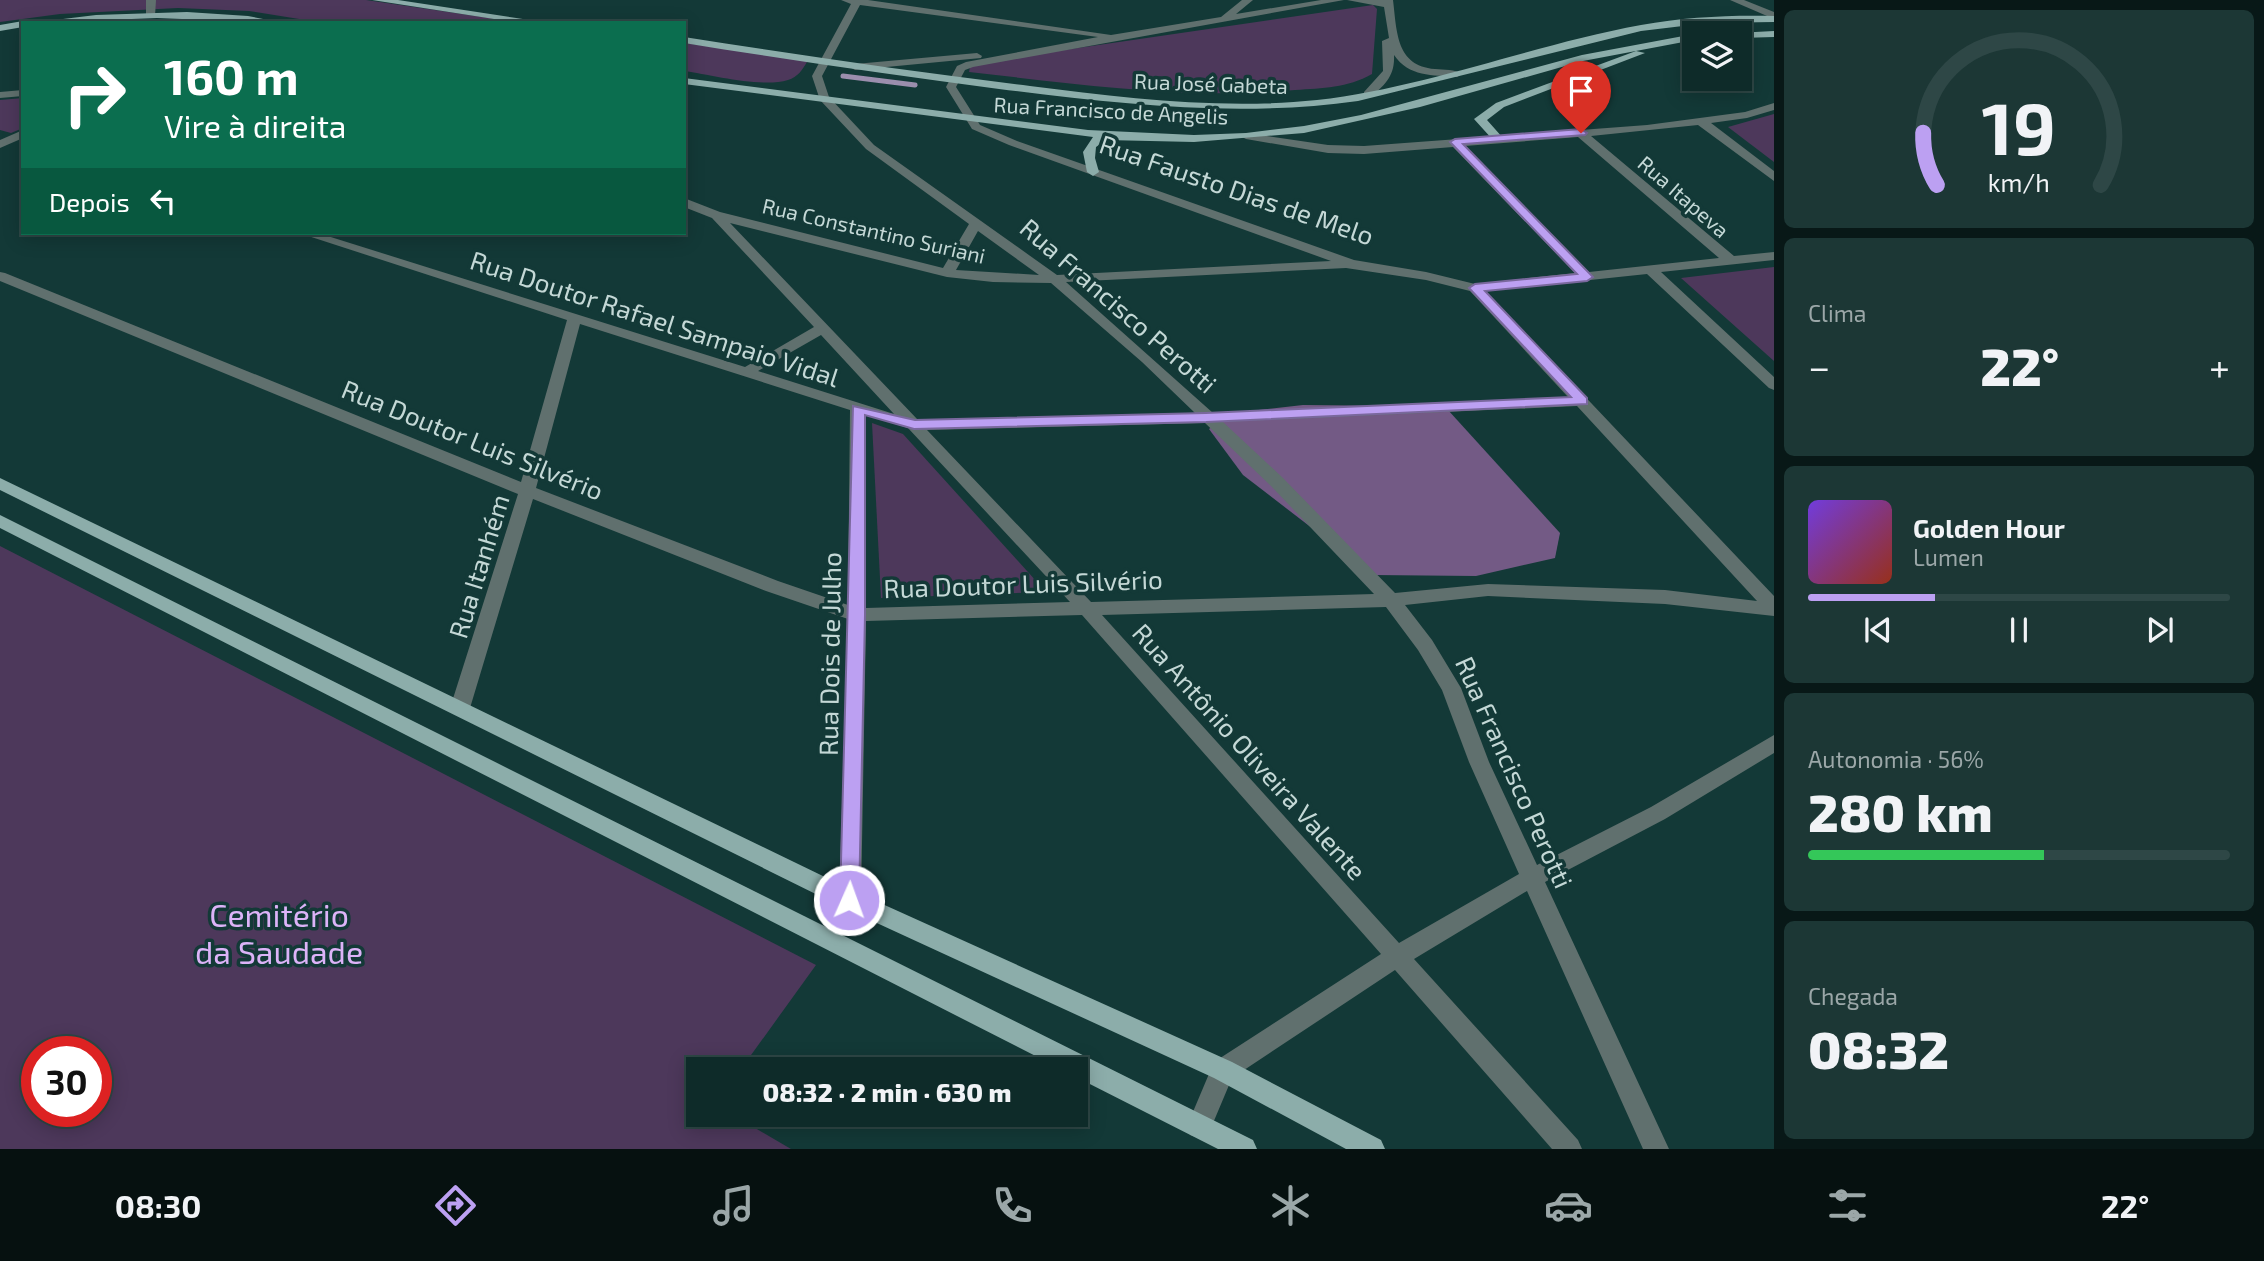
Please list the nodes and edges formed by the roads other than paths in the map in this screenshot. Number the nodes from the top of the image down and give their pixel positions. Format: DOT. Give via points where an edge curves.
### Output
graph roads {
  1 [pos="151,0"];
  2 [pos="377,0"];
  3 [pos="845,0"];
  4 [pos="1248,0"];
  5 [pos="1339,0"];
  6 [pos="1352,0"];
  7 [pos="1735,0"];
  8 [pos="1761,0"];
  9 [pos="858,1"];
  10 [pos="1388,3"];
  11 [pos="1750,6"];
  12 [pos="151,14"];
  13 [pos="1774,17"];
  14 [pos="1730,20"];
  15 [pos="61,21"];
  16 [pos="256,21"];
  17 [pos="529,21"];
  18 [pos="1219,22"];
  19 [pos="21,24"];
  20 [pos="0,28"];
  21 [pos="1391,28"];
  22 [pos="1774,34"];
  23 [pos="1752,35"];
  24 [pos="1116,38"];
  25 [pos="1682,38"];
  26 [pos="686,40"];
  27 [pos="1662,41"];
  28 [pos="1084,43"];
  29 [pos="822,62"];
  30 [pos="855,67"];
  31 [pos="1457,74"];
  32 [pos="955,80"];
  33 [pos="686,81"];
  34 [pos="21,93"];
  35 [pos="1368,94"];
  36 [pos="0,95"];
  37 [pos="824,98"];
  38 [pos="1774,106"];
  39 [pos="971,121"];
  40 [pos="1702,122"];
  41 [pos="1581,133"];
  42 [pos="1128,134"];
  43 [pos="21,135"];
  44 [pos="1246,136"];
  45 [pos="1497,138"];
  46 [pos="2,141"];
  47 [pos="1455,142"];
  48 [pos="21,146"];
  49 [pos="1093,172"];
  50 [pos="1774,177"];
  51 [pos="686,203"];
  52 [pos="716,215"];
  53 [pos="976,222"];
  54 [pos="312,235"];
  55 [pos="1774,256"];
  56 [pos="1730,260"];
  57 [pos="1352,264"];
  58 [pos="1651,270"];
  59 [pos="947,273"];
  60 [pos="0,276"];
  61 [pos="1587,277"];
  62 [pos="1054,279"];
  63 [pos="1475,288"];
  64 [pos="575,316"];
  65 [pos="823,328"];
  66 [pos="746,372"];
  67 [pos="1774,385"];
  68 [pos="1582,401"];
  69 [pos="858,409"];
  70 [pos="1206,418"];
  71 [pos="914,425"];
  72 [pos="0,482"];
  73 [pos="527,491"];
  74 [pos="0,521"];
  75 [pos="1391,600"];
  76 [pos="1084,607"];
  77 [pos="1774,608"];
  78 [pos="857,615"];
  79 [pos="460,708"];
  80 [pos="1774,743"];
  81 [pos="1531,878"];
  82 [pos="849,900"];
  83 [pos="1399,955"];
  84 [pos="1223,1070"];
  85 [pos="1199,1126"];
  86 [pos="1244,1149"];
  87 [pos="1372,1149"];
  88 [pos="1569,1149"];
  89 [pos="1656,1149"];
  1 -- 12 [label="street"];
  2 -- 17 [label="main road"];
  3 -- 9 [label="street"];
  4 -- 18 [label="street"];
  5 -- 18 [label="street"];
  6 -- 10 [label="street"];
  7 -- 11 [label="street"];
  8 -- 11 [label="street"];
  9 -- 24 [label="street"];
  9 -- 29 [label="street"];
  10 -- 21 [label="street"];
  11 -- 13 [label="street"];
  11 -- 14 [label="street"];
  12 -- 15 [label="main road"];
  12 -- 16 [label="main road"];
  13 -- 14 [label="main road, Rua José Gabeta"];
  14 -- 31 [label="main road, Rua José Gabeta" via="1634,30"];
  18 -- 24 [label="street"];
  19 -- 20 [label="main road"];
  21 -- 31 [label="street" via="1406,65"];
  21 -- 35 [label="street" via="1387,42 1391,70"];
  22 -- 23 [label="main road"];
  24 -- 28 [label="street"];
  25 -- 27 [label="main road, Rua Francisco de Angelis"];
  26 -- 29 [label="main road, Rua José Gabeta"];
  27 -- 44 [label="main road, Rua Francisco de Angelis" via="1516,76 1389,114"];
  27 -- 45 [label="main road" via="1634,57 1492,109 1480,120"];
  28 -- 30 [label="street"];
  28 -- 32 [label="street" via="971,64 961,68"];
  29 -- 30 [label="main road, Rua José Gabeta"];
  29 -- 37 [label="street" via="817,83"];
  30 -- 32 [label="main road, Rua José Gabeta"];
  31 -- 35 [label="main road, Rua José Gabeta"];
  32 -- 35 [label="main road, Rua José Gabeta" via="1196,106 1258,108"];
  32 -- 39 [label="street" via="951,87"];
  33 -- 37 [label="main road, Rua Francisco de Angelis"];
  34 -- 36 [label="street"];
  37 -- 39 [label="main road, Rua Francisco de Angelis"];
  37 -- 53 [label="street, Rua Francisco Perotti" via="893,166"];
  38 -- 40 [label="street"];
  39 -- 42 [label="main road, Rua Francisco de Angelis"];
  39 -- 49 [label="street, Rua Fausto Dias de Melo" via="1013,143"];
  40 -- 41 [label="street"];
  40 -- 50 [label="street"];
  41 -- 45 [label="street"];
  41 -- 56 [label="street, Rua Itapeva"];
  42 -- 44 [label="main road, Rua Francisco de Angelis"];
  42 -- 49 [label="main road" via="1089,144 1087,156"];
  43 -- 46 [label="street"];
  44 -- 47 [label="street" via="1328,149"];
  45 -- 47 [label="street"];
  46 -- 48 [label="street"];
  47 -- 61 [label="street"];
  49 -- 57 [label="street, Rua Fausto Dias de Melo"];
  51 -- 52 [label="street, Rua Constantino Suriani"];
  52 -- 59 [label="street, Rua Constantino Suriani"];
  52 -- 65 [label="street, Rua Antônio Oliveira Valente"];
  53 -- 59 [label="street"];
  53 -- 62 [label="street, Rua Francisco Perotti"];
  54 -- 64 [label="street, Rua Doutor Rafael Sampaio Vidal"];
  55 -- 56 [label="street"];
  56 -- 58 [label="street"];
  57 -- 62 [label="street, Rua Constantino Suriani"];
  57 -- 63 [label="street, Rua Fausto Dias de Melo"];
  58 -- 61 [label="street"];
  58 -- 67 [label="street"];
  59 -- 62 [label="street, Rua Constantino Suriani"];
  60 -- 73 [label="street, Rua Doutor Luis Silvério"];
  61 -- 63 [label="street"];
  62 -- 70 [label="street, Rua Francisco Perotti" via="1147,359"];
  63 -- 68 [label="street"];
  64 -- 66 [label="street, Rua Doutor Rafael Sampaio Vidal"];
  64 -- 73 [label="street, Rua Itanhém"];
  65 -- 66 [label="street"];
  65 -- 71 [label="street, Rua Antônio Oliveira Valente"];
  66 -- 69 [label="street, Rua Doutor Rafael Sampaio Vidal"];
  68 -- 70 [label="street, Rua Doutor Rafael Sampaio Vidal"];
  68 -- 77 [label="street"];
  69 -- 71 [label="street, Rua Doutor Rafael Sampaio Vidal"];
  69 -- 78 [label="street, Rua Dois de Julho"];
  70 -- 71 [label="street, Rua Doutor Rafael Sampaio Vidal"];
  70 -- 75 [label="street, Rua Francisco Perotti" via="1277,482"];
  71 -- 76 [label="street, Rua Antônio Oliveira Valente"];
  72 -- 79 [label="main road"];
  73 -- 78 [label="street, Rua Doutor Luis Silvério"];
  73 -- 79 [label="street, Rua Itanhém"];
  74 -- 85 [label="main road"];
  75 -- 76 [label="street, Rua Doutor Luis Silvério"];
  75 -- 77 [label="street, Rua Doutor Luis Silvério" via="1488,590 1665,597"];
  75 -- 81 [label="street, Rua Francisco Perotti" via="1451,688"];
  76 -- 78 [label="street, Rua Doutor Luis Silvério"];
  76 -- 83 [label="street, Rua Antônio Oliveira Valente"];
  78 -- 82 [label="street, Rua Dois de Julho"];
  79 -- 82 [label="main road"];
  80 -- 81 [label="street" via="1658,813"];
  81 -- 83 [label="street"];
  81 -- 89 [label="street, Rua Francisco Perotti"];
  82 -- 84 [label="main road"];
  83 -- 84 [label="street"];
  83 -- 88 [label="street, Rua Antônio Oliveira Valente"];
  84 -- 85 [label="street"];
  84 -- 87 [label="main road"];
  85 -- 86 [label="main road"];
}
